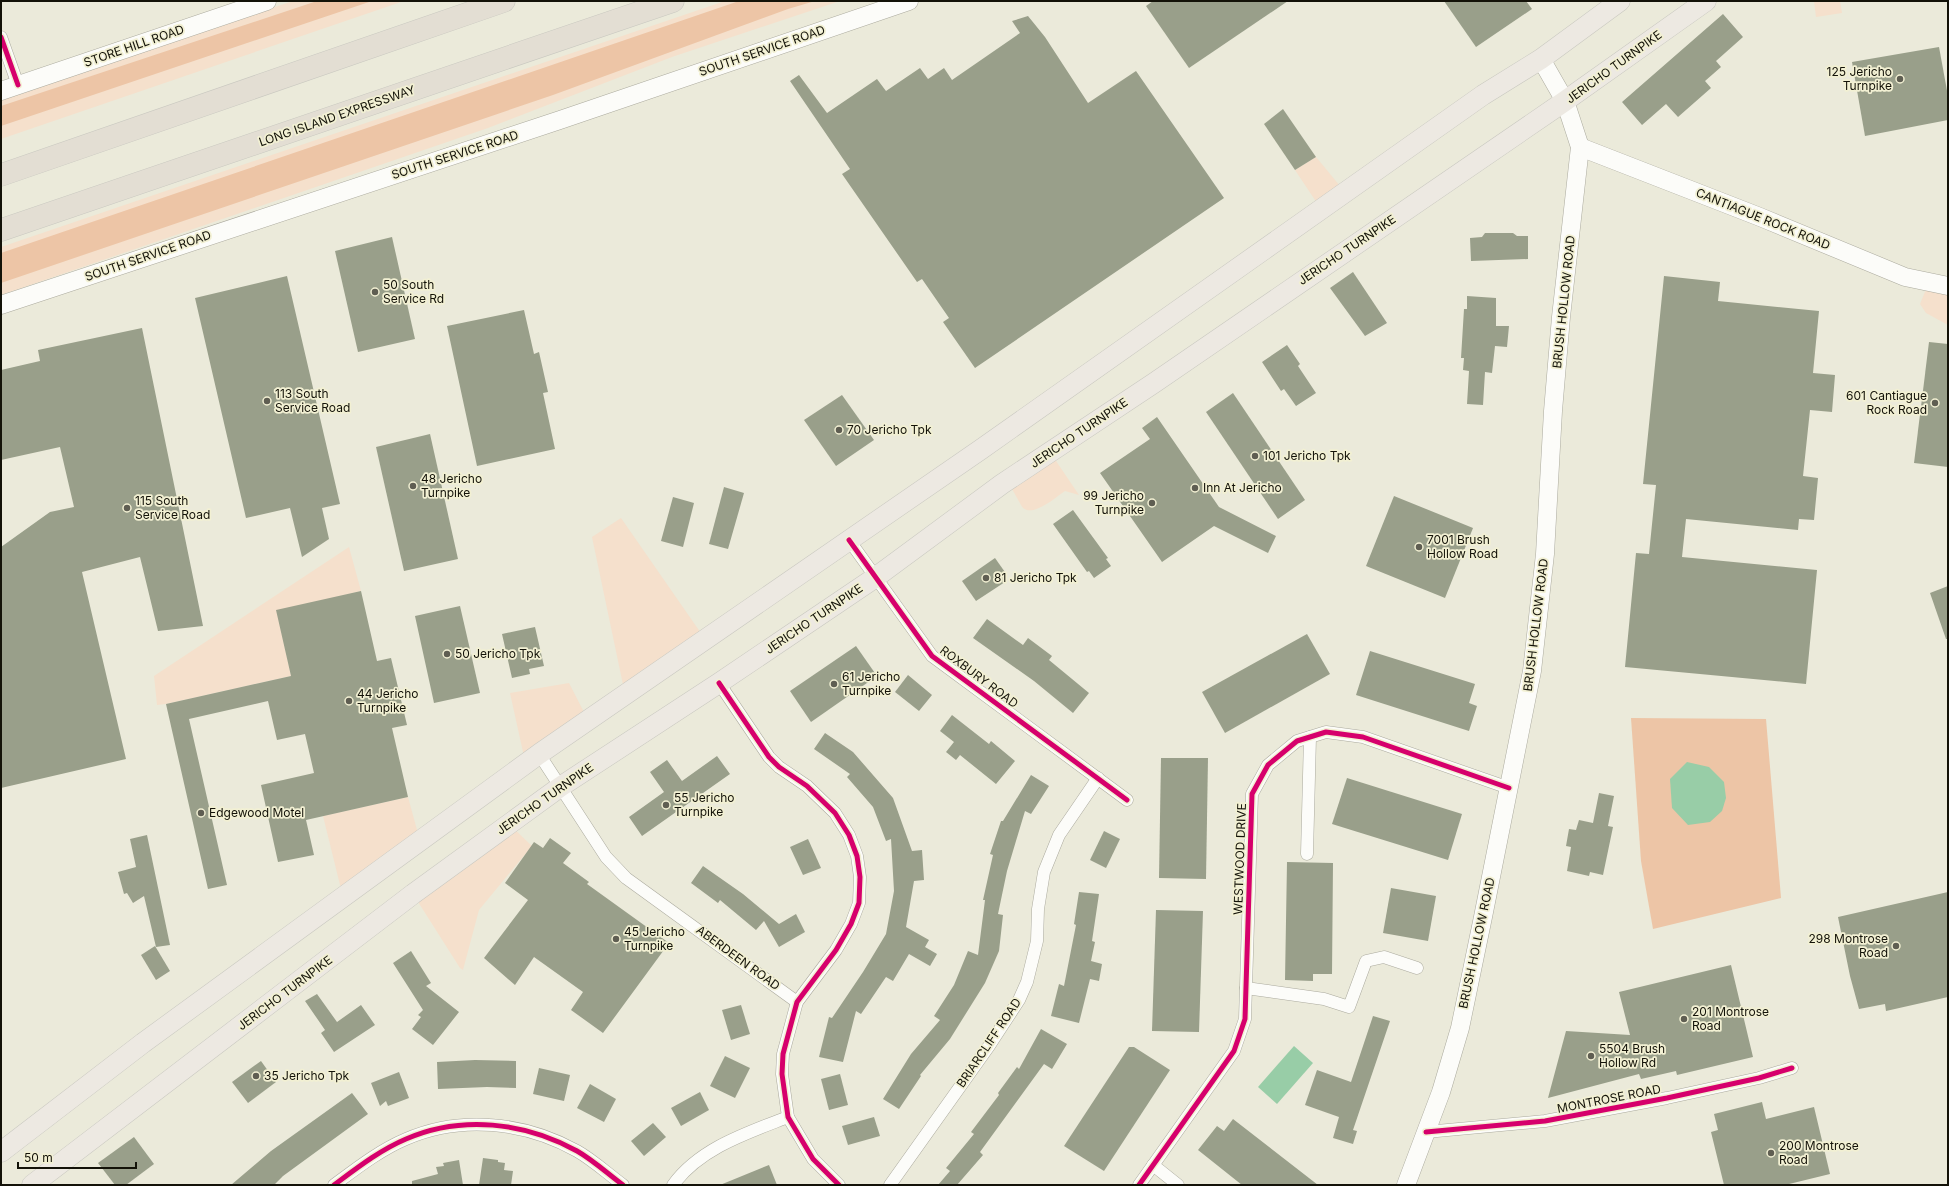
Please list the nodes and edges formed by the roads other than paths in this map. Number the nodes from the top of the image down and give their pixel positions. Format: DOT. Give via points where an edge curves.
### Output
graph roads {
  1 [pos="267,1"];
  2 [pos="474,1"];
  3 [pos="504,1"];
  4 [pos="673,1"];
  5 [pos="909,1"];
  6 [pos="1620,1"];
  7 [pos="1706,1"];
  8 [pos="1,37"];
  9 [pos="342,56"];
  10 [pos="1541,59"];
  11 [pos="18,85"];
  12 [pos="1,91"];
  13 [pos="1566,102"];
  14 [pos="1580,148"];
  15 [pos="1,174"];
  16 [pos="1,230"];
  17 [pos="1948,286"];
  18 [pos="1,305"];
  19 [pos="849,540"];
  20 [pos="876,577"];
  21 [pos="719,683"];
  22 [pos="1310,737"];
  23 [pos="539,754"];
  24 [pos="1098,778"];
  25 [pos="560,787"];
  26 [pos="1509,788"];
  27 [pos="1127,800"];
  28 [pos="1307,854"];
  29 [pos="1417,968"];
  30 [pos="1246,988"];
  31 [pos="797,1002"];
  32 [pos="1792,1068"];
  33 [pos="788,1117"];
  34 [pos="1426,1132"];
  35 [pos="1,1152"];
  36 [pos="1153,1165"];
  37 [pos="32,1185"];
  38 [pos="334,1185"];
  39 [pos="623,1185"];
  40 [pos="673,1185"];
  41 [pos="839,1185"];
  42 [pos="890,1185"];
  43 [pos="1139,1185"];
  44 [pos="1178,1185"];
  45 [pos="1406,1185"];
  1 -- 11 [label="main road, STORE HILL ROAD"];
  2 -- 9 [label="highway"];
  3 -- 9 [label="highway"];
  4 -- 16 [label="highway, LONG ISLAND EXPRESSWAY"];
  5 -- 18 [label="main road, SOUTH SERVICE ROAD" via="560,120"];
  6 -- 10 [label="main road"];
  7 -- 13 [label="main road, JERICHO TURNPIKE"];
  8 -- 11 [label="street"];
  9 -- 15 [label="highway"];
  10 -- 13 [label="main road, BRUSH HOLLOW ROAD"];
  10 -- 19 [label="main road" via="1492,88"];
  11 -- 12 [label="main road, STORE HILL ROAD"];
  13 -- 14 [label="main road, BRUSH HOLLOW ROAD"];
  13 -- 20 [label="main road, JERICHO TURNPIKE" via="1002,484"];
  14 -- 17 [label="main road, CANTIAGUE ROCK ROAD" via="1760,217 1906,277"];
  14 -- 26 [label="main road, BRUSH HOLLOW ROAD" via="1553,411 1545,554 1532,671"];
  19 -- 20 [label="street, ROXBURY ROAD"];
  19 -- 23 [label="main road"];
  20 -- 21 [label="main road, JERICHO TURNPIKE"];
  20 -- 24 [label="street, ROXBURY ROAD" via="932,656"];
  21 -- 25 [label="main road, JERICHO TURNPIKE"];
  21 -- 31 [label="street" via="769,757 807,786 835,813 849,835 857,856 860,877 858,904 851,924 836,950"];
  22 -- 26 [label="street, WESTWOOD DRIVE" via="1326,732 1363,737"];
  22 -- 28 [label="street"];
  22 -- 30 [label="street, WESTWOOD DRIVE" via="1297,741 1268,765 1252,794"];
  23 -- 25 [label="street, ABERDEEN ROAD"];
  23 -- 35 [label="main road" via="143,1043"];
  24 -- 27 [label="street, ROXBURY ROAD"];
  24 -- 42 [label="street, BRIARCLIFF ROAD" via="1059,836 1044,872 1038,909 1037,941 1019,1000"];
  25 -- 31 [label="street, ABERDEEN ROAD" via="606,857 626,878"];
  25 -- 37 [label="main road, JERICHO TURNPIKE" via="414,894"];
  26 -- 34 [label="main road, BRUSH HOLLOW ROAD" via="1460,1028"];
  29 -- 30 [label="street" via="1384,957 1366,961 1349,1007 1324,999"];
  30 -- 36 [label="street, WESTWOOD DRIVE" via="1245,1018 1234,1051"];
  31 -- 33 [label="street" via="783,1054 782,1074"];
  32 -- 34 [label="street, MONTROSE ROAD" via="1674,1097 1545,1121"];
  33 -- 40 [label="street" via="738,1137 704,1155"];
  33 -- 41 [label="street" via="813,1159"];
  34 -- 45 [label="main road, BRUSH HOLLOW ROAD"];
  36 -- 43 [label="street, WESTWOOD DRIVE"];
  36 -- 44 [label="street"];
  38 -- 39 [label="street" via="406,1139 433,1130 462,1125 502,1125 528,1130 561,1142"];
}
